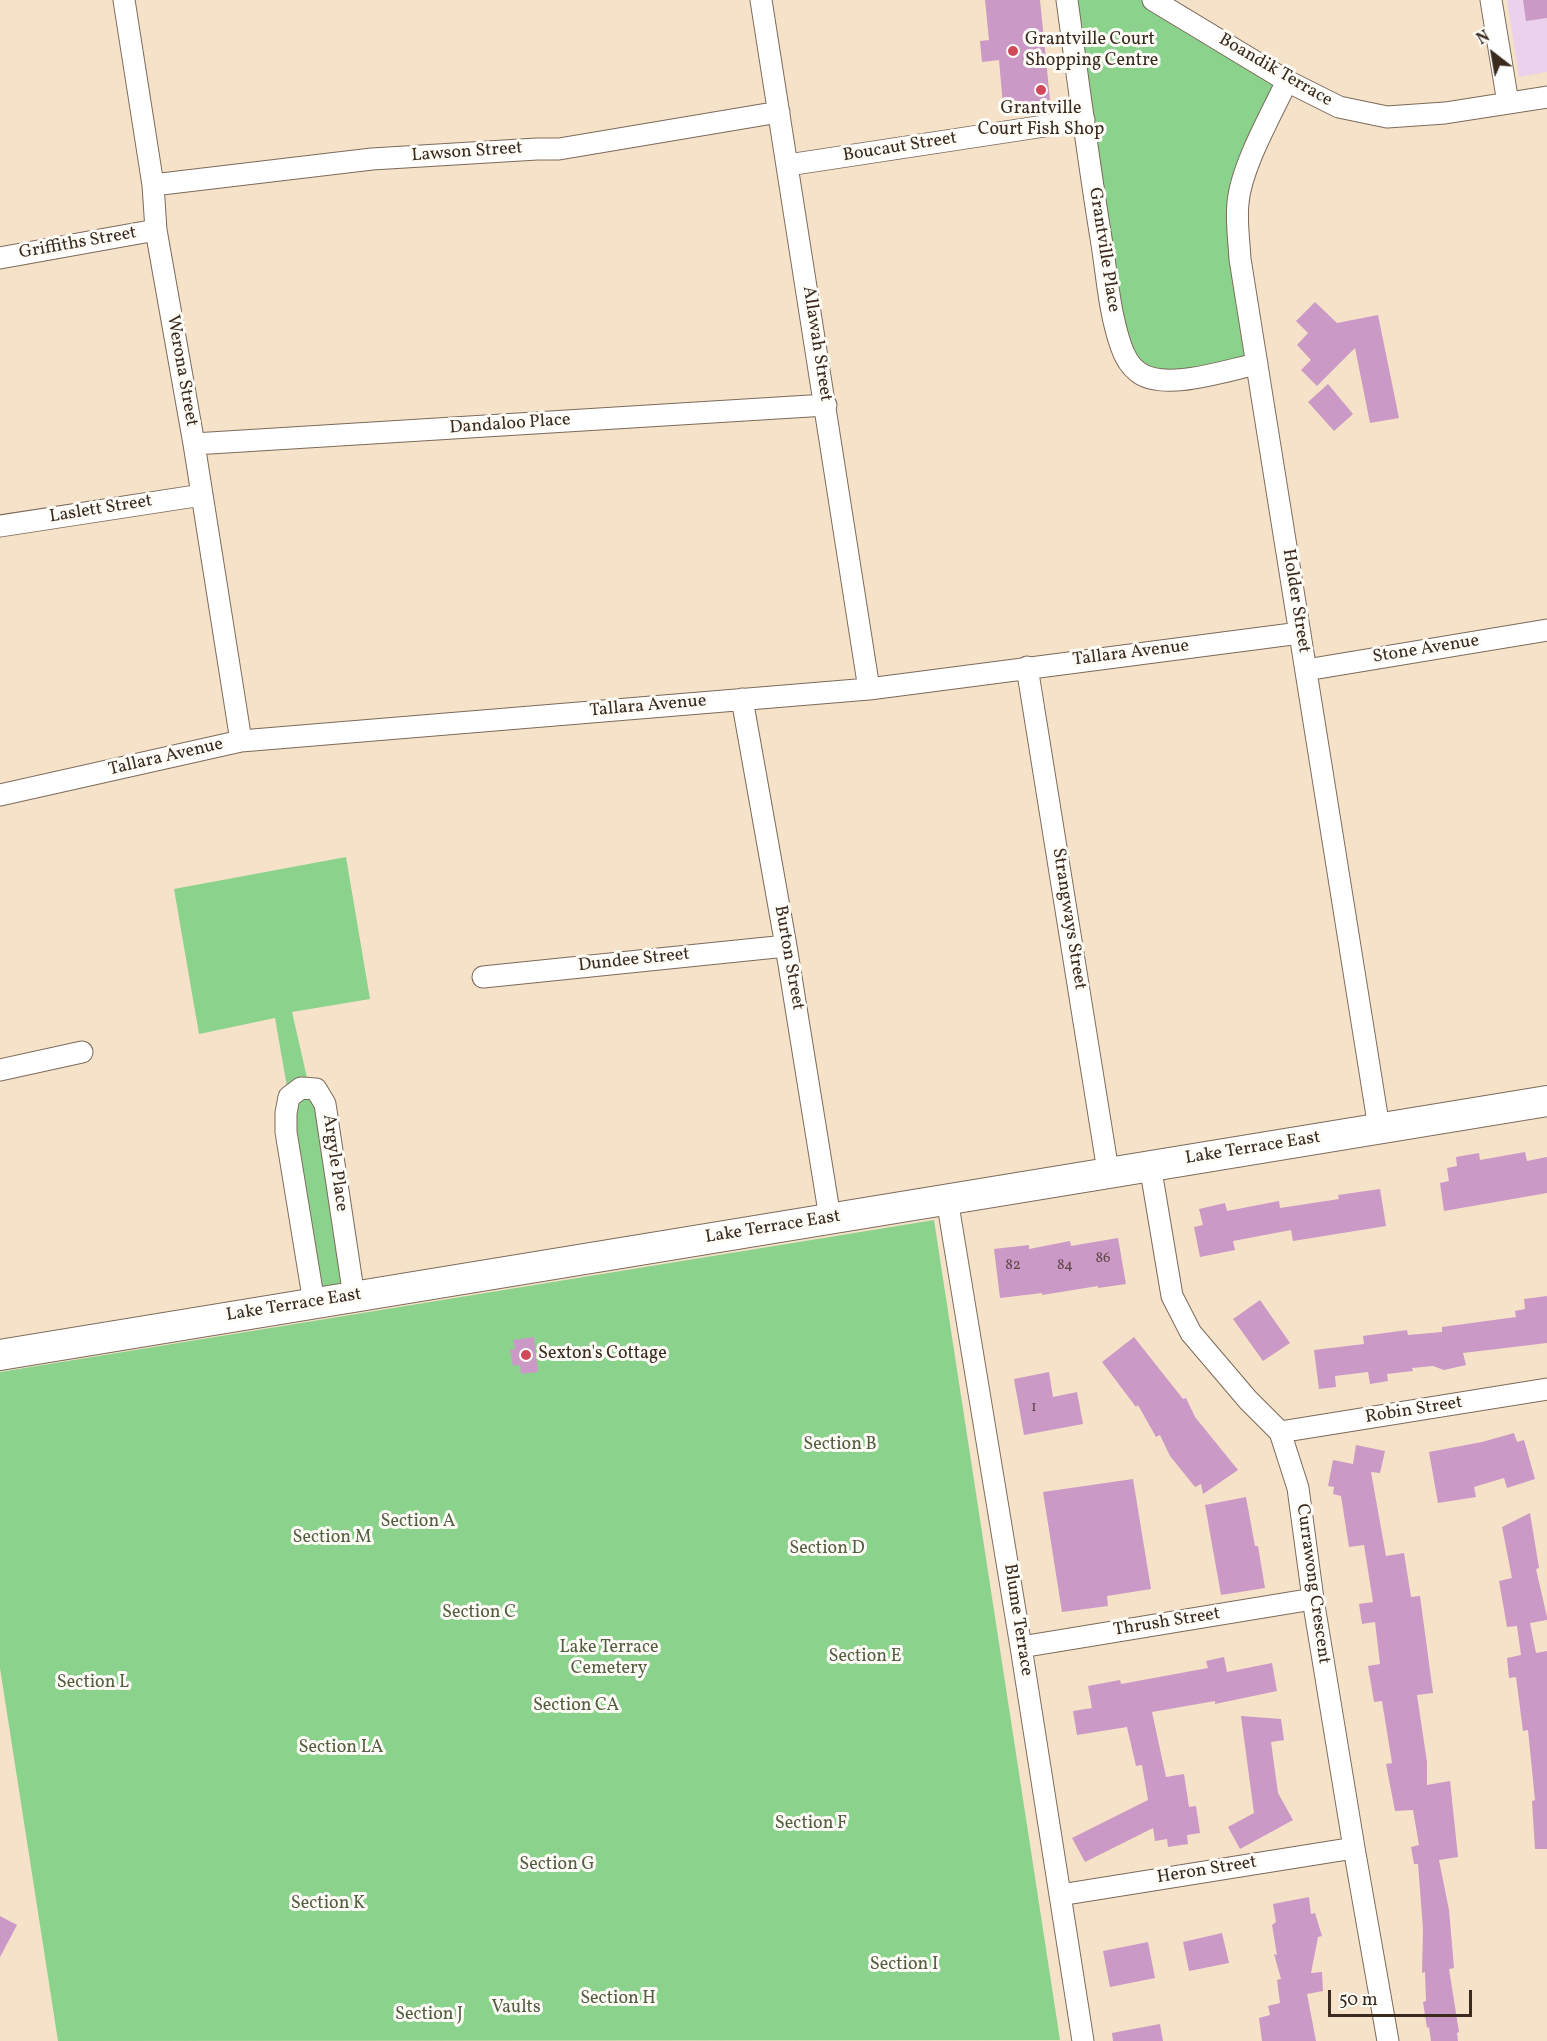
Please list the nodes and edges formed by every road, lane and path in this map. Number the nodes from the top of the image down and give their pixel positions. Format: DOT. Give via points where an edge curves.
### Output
graph roads {
  1 [pos="124,0"];
  2 [pos="761,0"];
  3 [pos="1068,0"];
  4 [pos="1154,0"];
  5 [pos="1491,0"];
  6 [pos="1287,81"];
  7 [pos="1547,97"];
  8 [pos="1508,103"];
  9 [pos="779,112"];
  10 [pos="1084,120"];
  11 [pos="788,165"];
  12 [pos="153,185"];
  13 [pos="156,230"];
  14 [pos="0,258"];
  15 [pos="1257,364"];
  16 [pos="826,405"];
  17 [pos="194,444"];
  18 [pos="202,495"];
  19 [pos="0,526"];
  20 [pos="1547,630"];
  21 [pos="1300,633"];
  22 [pos="1027,667"];
  23 [pos="1306,669"];
  24 [pos="869,689"];
  25 [pos="742,699"];
  26 [pos="241,741"];
  27 [pos="0,795"];
  28 [pos="786,946"];
  29 [pos="483,977"];
  30 [pos="82,1052"];
  31 [pos="0,1071"];
  32 [pos="1547,1101"];
  33 [pos="1379,1128"];
  34 [pos="1150,1165"];
  35 [pos="1108,1171"];
  36 [pos="947,1199"];
  37 [pos="830,1218"];
  38 [pos="354,1297"];
  39 [pos="314,1303"];
  40 [pos="0,1355"];
  41 [pos="1547,1389"];
  42 [pos="1280,1432"];
  43 [pos="1313,1599"];
  44 [pos="1021,1647"];
  45 [pos="1354,1848"];
  46 [pos="1060,1895"];
  47 [pos="1083,2041"];
  48 [pos="1388,2041"];
  1 -- 12 [label="street, Werona Street"];
  2 -- 9 [label="street, Allawah Street"];
  3 -- 10 [label="street, Grantville Place"];
  4 -- 6 [label="street, Boandik Terrace"];
  5 -- 8 [label="street"];
  6 -- 8 [label="street, Boandik Terrace" via="1339,107 1387,117"];
  6 -- 15 [label="street, Holder Street" via="1249,164 1238,202 1240,259"];
  7 -- 8 [label="street, Boandik Terrace"];
  9 -- 11 [label="street, Allawah Street"];
  9 -- 12 [label="street, Lawson Street" via="559,149 372,159"];
  10 -- 11 [label="street, Boucaut Street"];
  10 -- 15 [label="street, Grantville Place" via="1114,322 1127,360 1152,379 1170,380"];
  11 -- 16 [label="street, Allawah Street"];
  12 -- 13 [label="street, Werona Street"];
  13 -- 14 [label="street, Griffiths Street"];
  13 -- 17 [label="street, Werona Street"];
  15 -- 21 [label="street, Holder Street"];
  16 -- 17 [label="street, Dandaloo Place"];
  16 -- 24 [label="street, Allawah Street"];
  17 -- 18 [label="street, Werona Street"];
  18 -- 19 [label="street, Laslett Street"];
  18 -- 26 [label="street, Werona Street"];
  20 -- 23 [label="street, Stone Avenue"];
  21 -- 22 [label="street, Tallara Avenue"];
  21 -- 23 [label="street, Holder Street"];
  22 -- 24 [label="street, Tallara Avenue"];
  22 -- 35 [label="street, Strangways Street"];
  23 -- 33 [label="street, Holder Street"];
  24 -- 25 [label="street, Tallara Avenue"];
  25 -- 26 [label="street, Tallara Avenue"];
  25 -- 28 [label="street, Burton Street"];
  26 -- 27 [label="street, Tallara Avenue"];
  28 -- 29 [label="street, Dundee Street"];
  28 -- 37 [label="street, Burton Street"];
  30 -- 31 [label="street"];
  32 -- 33 [label="street, Lake Terrace East"];
  33 -- 34 [label="street, Lake Terrace East"];
  34 -- 35 [label="street, Lake Terrace East"];
  34 -- 42 [label="street, Currawong Crescent" via="1172,1296 1181,1316 1248,1400"];
  35 -- 36 [label="street, Lake Terrace East"];
  36 -- 37 [label="street, Lake Terrace East"];
  36 -- 44 [label="street, Blume Terrace"];
  37 -- 38 [label="street, Lake Terrace East"];
  38 -- 39 [label="street, Lake Terrace East"];
  38 -- 39 [label="street, Argyle Place" via="325,1104 316,1089 302,1088 289,1097 286,1132"];
  39 -- 40 [label="street, Lake Terrace East"];
  41 -- 42 [label="street, Robin Street"];
  42 -- 43 [label="street, Currawong Crescent" via="1298,1488"];
  43 -- 44 [label="street, Thrush Street"];
  43 -- 45 [label="street, Currawong Crescent"];
  44 -- 46 [label="street, Blume Terrace"];
  45 -- 46 [label="street, Heron Street"];
  45 -- 48 [label="street, Currawong Crescent"];
  46 -- 47 [label="street, Blume Terrace"];
}
